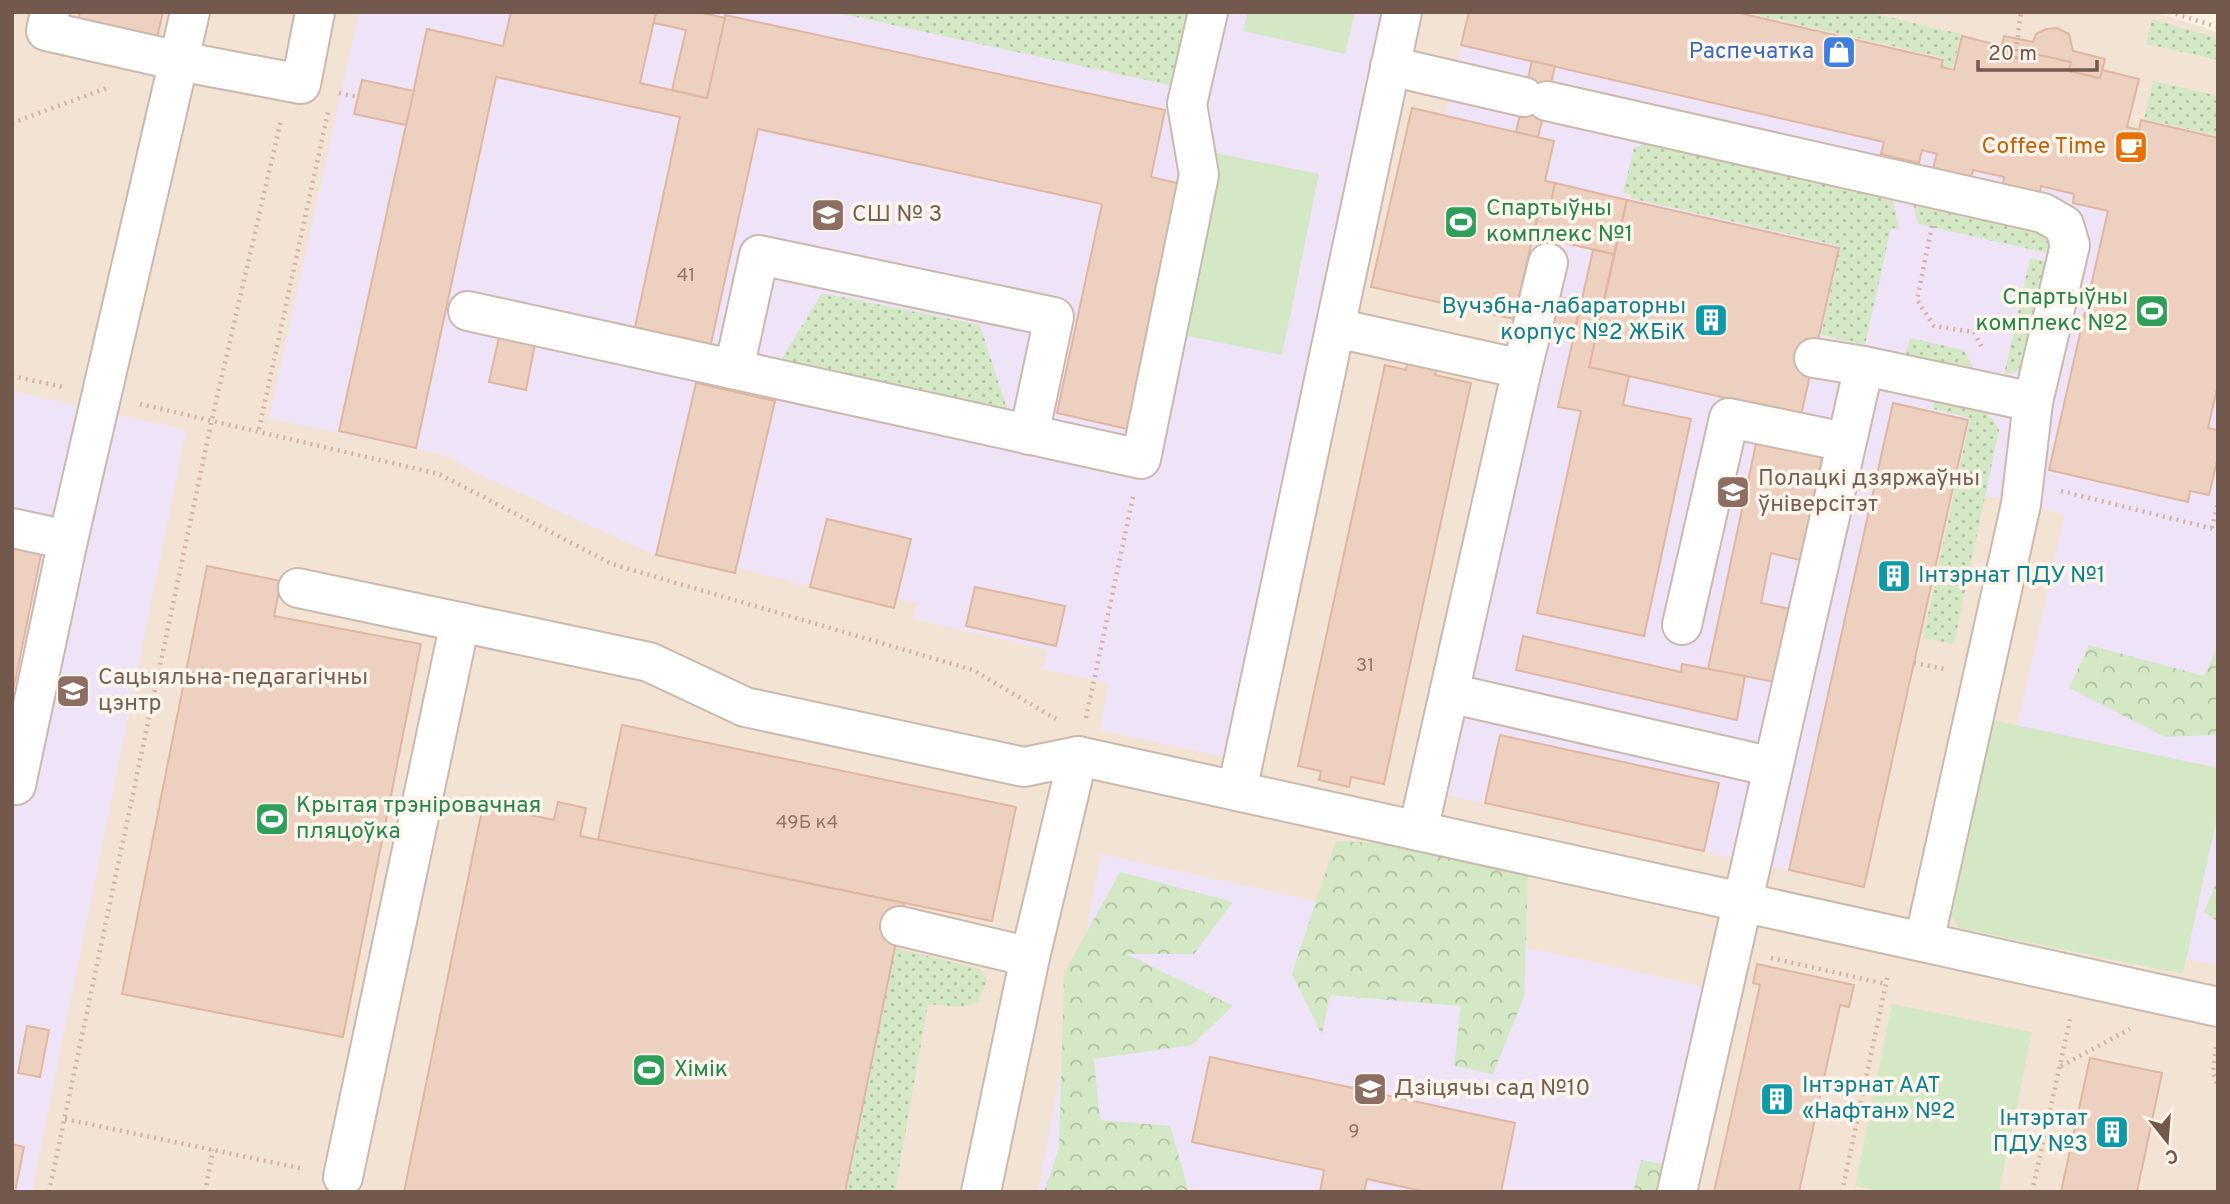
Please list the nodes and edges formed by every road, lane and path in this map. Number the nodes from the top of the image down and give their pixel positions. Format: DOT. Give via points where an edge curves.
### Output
graph roads {
  1 [pos="50,12"];
  2 [pos="190,12"];
  3 [pos="316,12"];
  4 [pos="1208,12"];
  5 [pos="1402,12"];
  6 [pos="2021,12"];
  7 [pos="2169,12"];
  8 [pos="2218,27"];
  9 [pos="2015,58"];
  10 [pos="179,61"];
  11 [pos="1390,66"];
  12 [pos="289,82"];
  13 [pos="115,85"];
  14 [pos="330,105"];
  15 [pos="12,123"];
  16 [pos="1940,190"];
  17 [pos="1548,263"];
  18 [pos="468,311"];
  19 [pos="1336,328"];
  20 [pos="1814,358"];
  21 [pos="1864,366"];
  22 [pos="734,369"];
  23 [pos="1522,369"];
  24 [pos="12,376"];
  25 [pos="101,395"];
  26 [pos="2020,399"];
  27 [pos="212,419"];
  28 [pos="259,429"];
  29 [pos="1029,435"];
  30 [pos="1845,443"];
  31 [pos="1141,459"];
  32 [pos="2023,482"];
  33 [pos="2218,503"];
  34 [pos="12,528"];
  35 [pos="2215,529"];
  36 [pos="68,540"];
  37 [pos="298,588"];
  38 [pos="460,622"];
  39 [pos="1682,625"];
  40 [pos="1914,663"];
  41 [pos="1953,671"];
  42 [pos="1449,693"];
  43 [pos="1080,745"];
  44 [pos="1773,767"];
  45 [pos="12,785"];
  46 [pos="1237,791"];
  47 [pos="1418,831"];
  48 [pos="1743,902"];
  49 [pos="900,926"];
  50 [pos="1910,939"];
  51 [pos="1732,950"];
  52 [pos="1030,957"];
  53 [pos="2079,976"];
  54 [pos="1886,984"];
  55 [pos="2217,1021"];
  56 [pos="2133,1027"];
  57 [pos="2060,1066"];
  58 [pos="2218,1087"];
  59 [pos="65,1119"];
  60 [pos="213,1150"];
  61 [pos="344,1177"];
  62 [pos="49,1192"];
  63 [pos="205,1192"];
  64 [pos="981,1192"];
  65 [pos="1676,1192"];
  66 [pos="1842,1192"];
  67 [pos="2032,1192"];
  1 -- 10 [label="lane" via="46,32"];
  2 -- 10 [label="lane"];
  3 -- 12 [label="lane" via="301,84"];
  4 -- 31 [label="lane" via="1187,104 1199,175"];
  5 -- 11 [label="lane"];
  6 -- 9 [label="path"];
  7 -- 8 [label="path"];
  10 -- 12 [label="lane"];
  10 -- 25 [label="lane"];
  11 -- 16 [label="lane"];
  11 -- 19 [label="lane"];
  12 -- 27 [label="path"];
  13 -- 15 [label="path"];
  14 -- 28 [label="path"];
  16 -- 26 [label="path" via="1917,299 1934,326 1974,332"];
  16 -- 26 [label="lane" via="2043,213 2064,225 2070,245"];
  17 -- 23 [label="lane"];
  18 -- 22 [label="lane"];
  19 -- 23 [label="lane"];
  19 -- 46 [label="lane"];
  20 -- 21 [label="lane"];
  21 -- 26 [label="lane"];
  21 -- 30 [label="lane"];
  22 -- 29 [label="lane"];
  22 -- 29 [label="lane" via="759,255 1054,317"];
  23 -- 42 [label="lane"];
  24 -- 25 [label="path"];
  25 -- 27 [label="path"];
  25 -- 36 [label="lane"];
  26 -- 32 [label="lane"];
  27 -- 28 [label="path"];
  27 -- 59 [label="path"];
  28 -- 43 [label="path" via="439,474 612,564 974,670"];
  29 -- 31 [label="lane"];
  30 -- 39 [label="lane" via="1730,418"];
  30 -- 44 [label="lane"];
  31 -- 43 [label="path"];
  32 -- 35 [label="path"];
  32 -- 50 [label="lane"];
  33 -- 35 [label="path"];
  34 -- 36 [label="lane"];
  36 -- 45 [label="lane" via="16,785"];
  37 -- 38 [label="lane"];
  38 -- 43 [label="lane" via="649,662 745,707 1024,767"];
  38 -- 61 [label="lane"];
  40 -- 41 [label="path"];
  42 -- 44 [label="lane"];
  42 -- 47 [label="lane"];
  43 -- 46 [label="lane"];
  43 -- 52 [label="lane"];
  44 -- 48 [label="lane"];
  46 -- 47 [label="lane"];
  47 -- 48 [label="lane"];
  48 -- 50 [label="lane"];
  48 -- 51 [label="lane"];
  49 -- 52 [label="lane"];
  50 -- 53 [label="lane"];
  50 -- 54 [label="path"];
  51 -- 54 [label="path"];
  51 -- 65 [label="lane"];
  52 -- 64 [label="lane"];
  53 -- 55 [label="lane"];
  53 -- 57 [label="path"];
  54 -- 66 [label="path"];
  55 -- 58 [label="path" via="2213,1072"];
  56 -- 57 [label="path"];
  57 -- 67 [label="path"];
  59 -- 60 [label="path"];
  59 -- 62 [label="path"];
  60 -- 61 [label="path"];
  60 -- 63 [label="path"];
}
